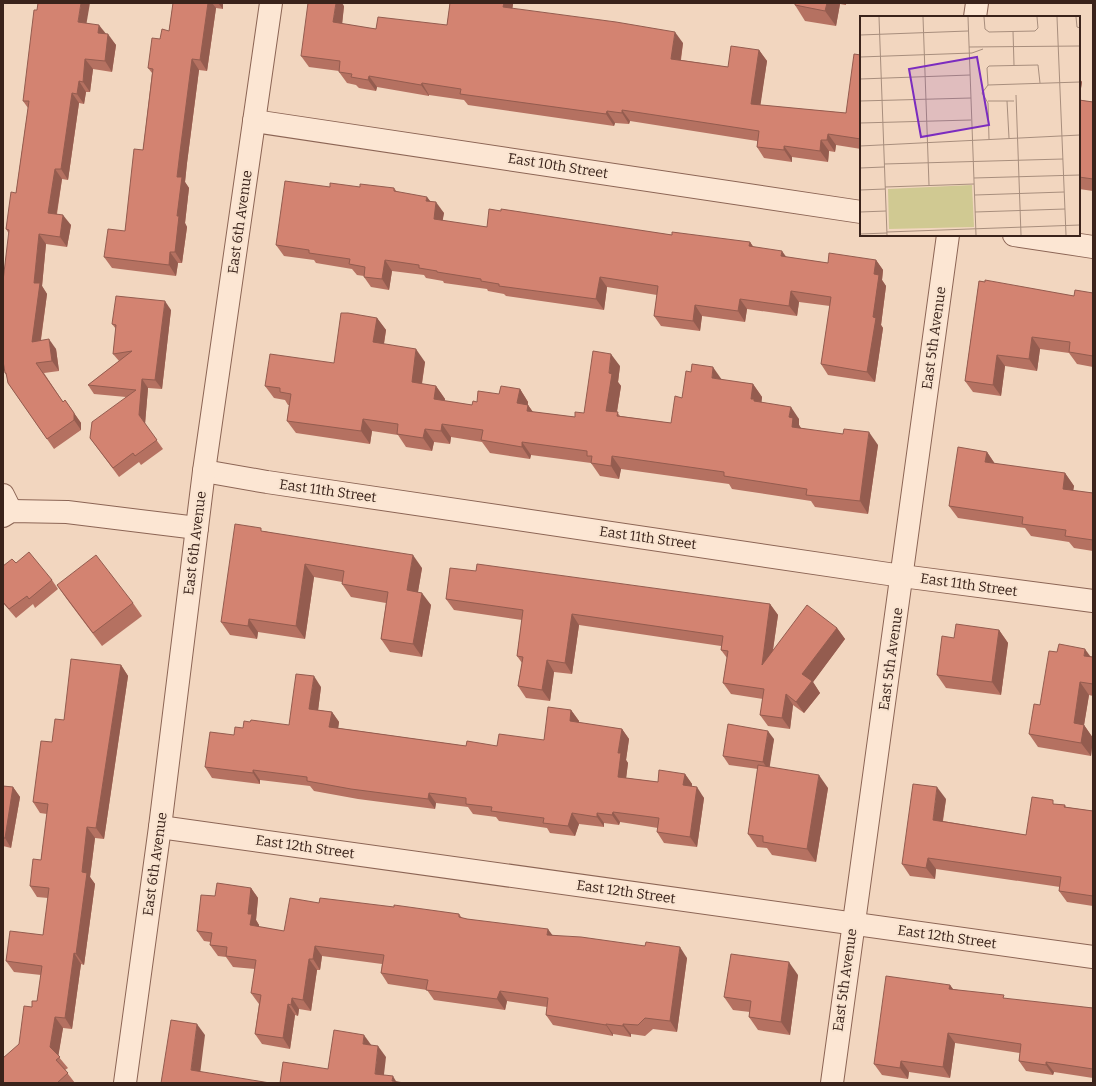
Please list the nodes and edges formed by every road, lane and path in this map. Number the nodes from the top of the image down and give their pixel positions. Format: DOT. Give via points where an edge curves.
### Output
graph roads {
  1 [pos="271,3"];
  2 [pos="977,3"];
  3 [pos="976,16"];
  4 [pos="254,121"];
  5 [pos="860,212"];
  6 [pos="948,236"];
  7 [pos="1021,236"];
  8 [pos="1093,247"];
  9 [pos="204,471"];
  10 [pos="6,508"];
  11 [pos="197,528"];
  12 [pos="902,576"];
  13 [pos="1093,601"];
  14 [pos="160,827"];
  15 [pos="853,924"];
  16 [pos="1093,957"];
  17 [pos="125,1083"];
  18 [pos="832,1083"];
  1 -- 4 [label="street, East 6th Avenue"];
  2 -- 3 [label="street"];
  4 -- 5 [label="street, East 10th Street"];
  4 -- 9 [label="street, East 6th Avenue"];
  6 -- 12 [label="street, East 5th Avenue"];
  7 -- 8 [label="street"];
  9 -- 11 [label="street, East 6th Avenue"];
  9 -- 12 [label="street, East 11th Street"];
  10 -- 11 [label="street" via="67,512"];
  11 -- 14 [label="street, East 6th Avenue"];
  12 -- 13 [label="street, East 11th Street"];
  12 -- 15 [label="street, East 5th Avenue"];
  14 -- 15 [label="street, East 12th Street"];
  14 -- 17 [label="street, East 6th Avenue"];
  15 -- 16 [label="street, East 12th Street"];
  15 -- 18 [label="street, East 5th Avenue"];
}
